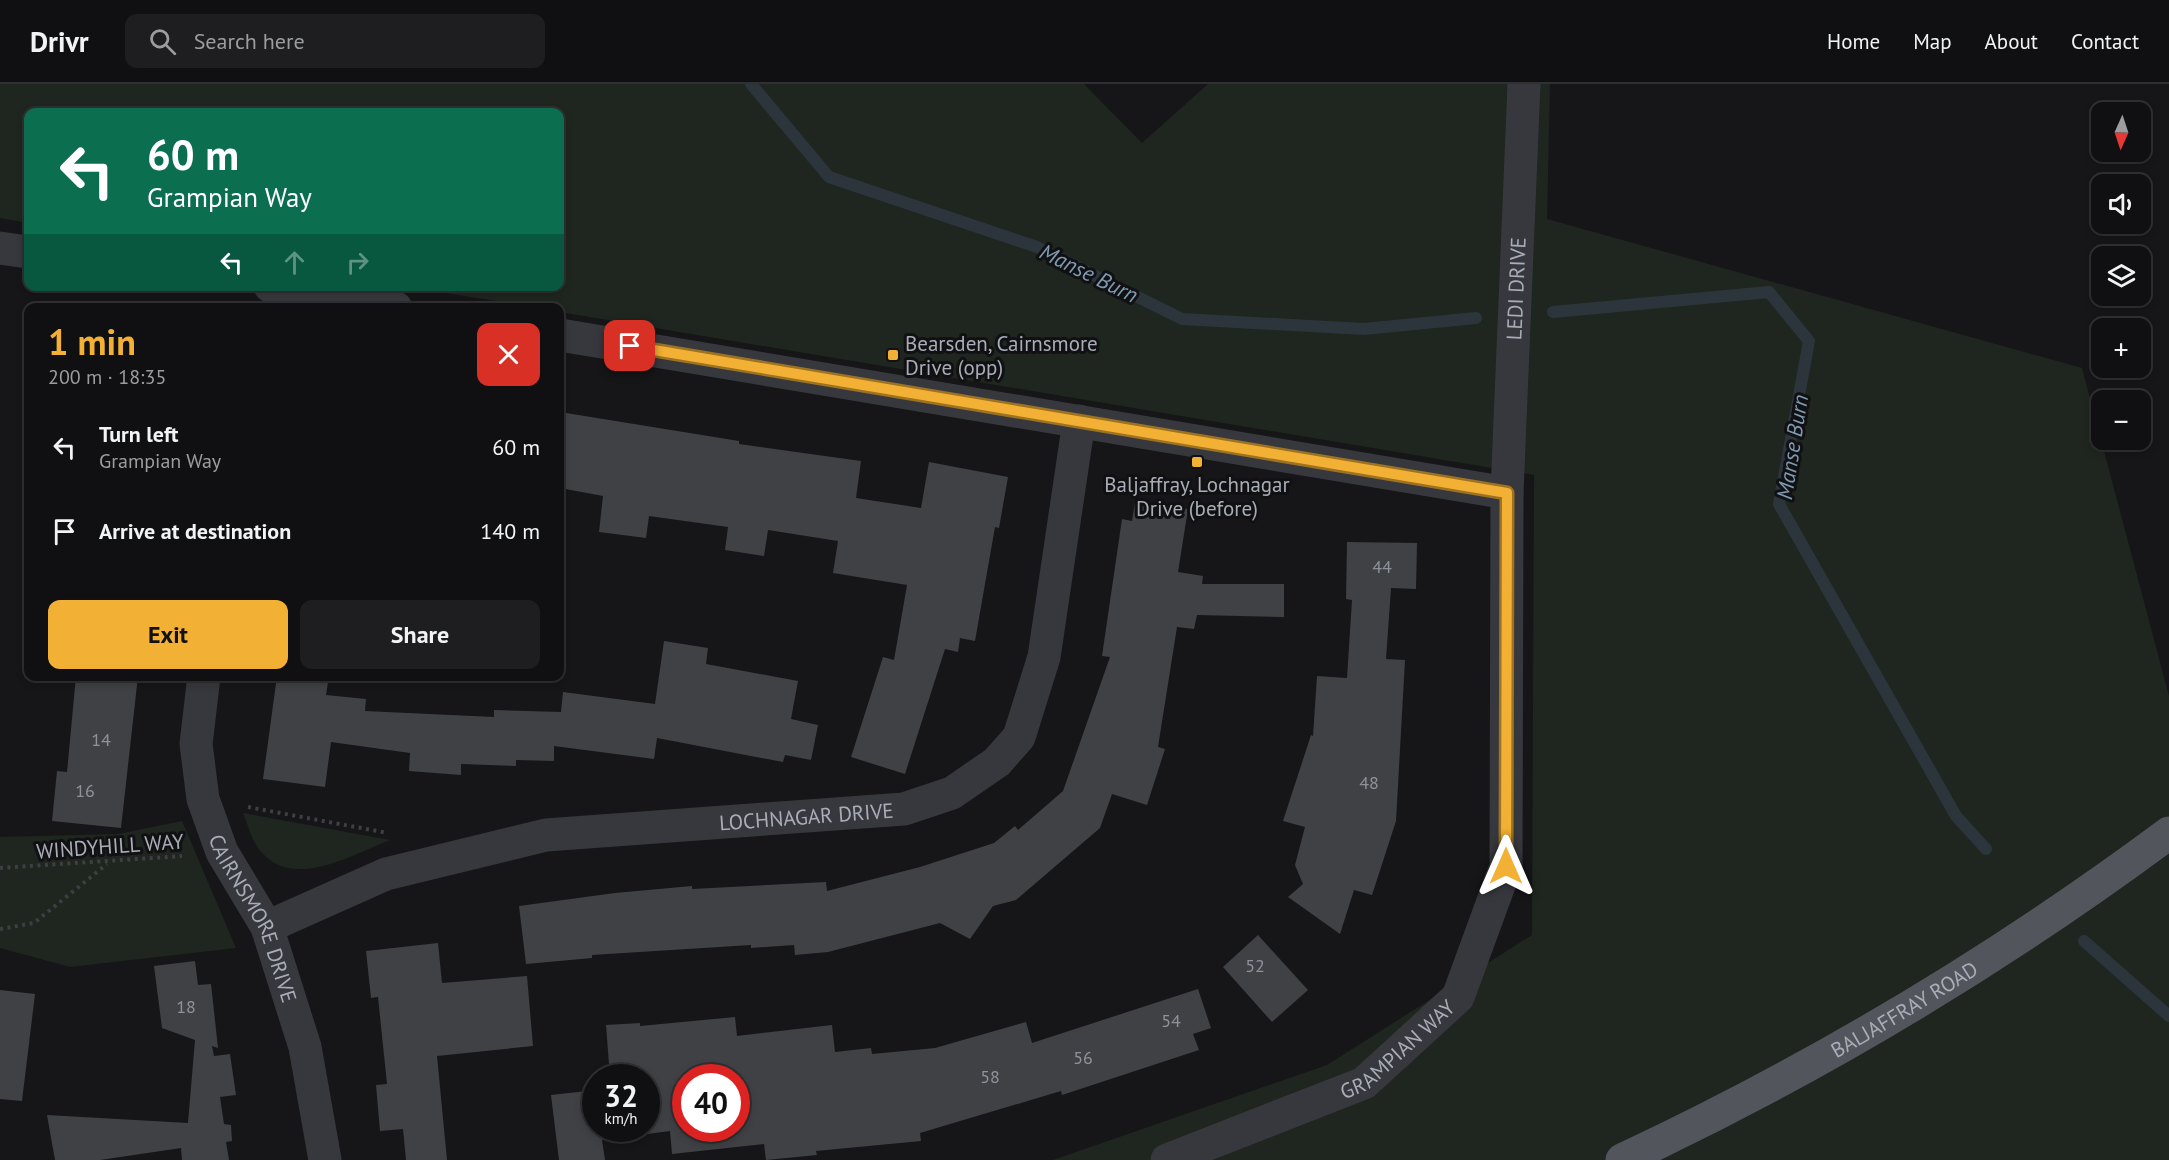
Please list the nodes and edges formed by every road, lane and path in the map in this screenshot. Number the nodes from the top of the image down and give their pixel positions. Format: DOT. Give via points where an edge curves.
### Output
graph roads {
  1 [pos="1524,84"];
  2 [pos="0,248"];
  3 [pos="24,251"];
  4 [pos="299,291"];
  5 [pos="367,303"];
  6 [pos="564,336"];
  7 [pos="1079,421"];
  8 [pos="1507,493"];
  9 [pos="203,681"];
  10 [pos="203,799"];
  11 [pos="2169,833"];
  12 [pos="222,852"];
  13 [pos="108,863"];
  14 [pos="430,864"];
  15 [pos="0,868"];
  16 [pos="267,927"];
  17 [pos="0,929"];
  18 [pos="325,1160"];
  19 [pos="1167,1160"];
  20 [pos="1622,1160"];
  1 -- 8 [label="street, LEDI DRIVE"];
  2 -- 3 [label="street"];
  4 -- 5 [label="street"];
  6 -- 7 [label="street"];
  7 -- 8 [label="street"];
  7 -- 14 [label="street, LOCHNAGAR DRIVE" via="1044,657 1034,696 1019,736 997,762 952,793 904,809 546,835"];
  8 -- 19 [label="street, GRAMPIAN WAY" via="1506,866 1458,997 1364,1083"];
  9 -- 10 [label="street, CAIRNSMORE DRIVE" via="196,744"];
  10 -- 12 [label="street, CAIRNSMORE DRIVE"];
  10 -- 14 [label="path" via="413,837"];
  11 -- 20 [label="main road, BALJAFFRAY ROAD" via="2005,947 1856,1040 1720,1114"];
  12 -- 13 [label="path, WINDYHILL WAY"];
  12 -- 16 [label="street, CAIRNSMORE DRIVE"];
  13 -- 15 [label="path, WINDYHILL WAY"];
  13 -- 17 [label="path" via="34,923"];
  14 -- 16 [label="street, LOCHNAGAR DRIVE" via="386,874"];
  16 -- 18 [label="street, CAIRNSMORE DRIVE" via="305,1047"];
}
